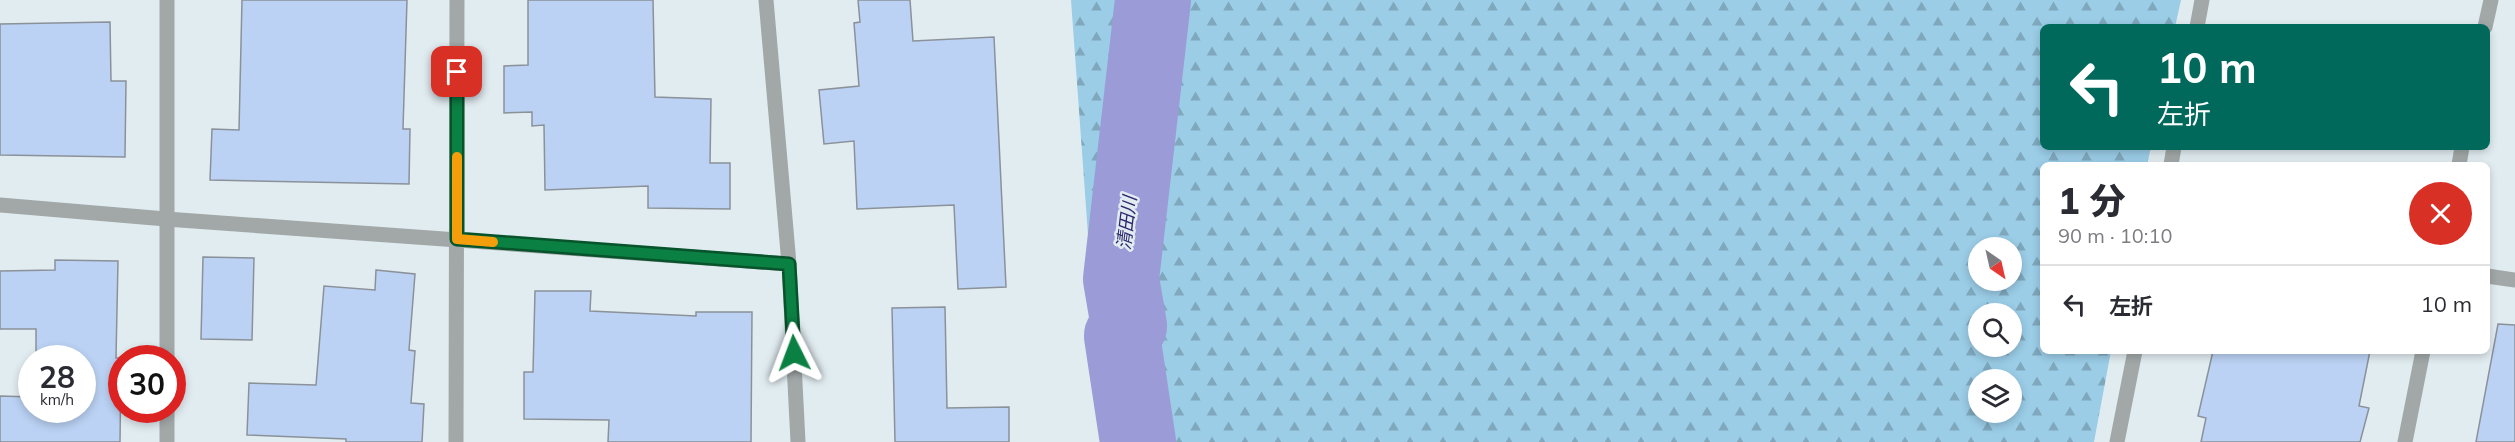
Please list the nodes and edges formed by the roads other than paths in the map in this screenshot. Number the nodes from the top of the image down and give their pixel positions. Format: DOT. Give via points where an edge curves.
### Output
graph roads {
  1 [pos="167,0"];
  2 [pos="457,0"];
  3 [pos="766,0"];
  4 [pos="2202,0"];
  5 [pos="2491,0"];
  6 [pos="2198,24"];
  7 [pos="2486,24"];
  8 [pos="0,205"];
  9 [pos="166,219"];
  10 [pos="457,239"];
  11 [pos="789,264"];
  12 [pos="2490,276"];
  13 [pos="2515,280"];
  14 [pos="166,345"];
  15 [pos="2134,354"];
  16 [pos="2422,354"];
  17 [pos="167,423"];
  18 [pos="167,442"];
  19 [pos="456,442"];
  20 [pos="798,442"];
  21 [pos="2117,442"];
  22 [pos="2405,442"];
  1 -- 9 [label="street"];
  2 -- 10 [label="street"];
  3 -- 11 [label="street"];
  4 -- 6 [label="street"];
  5 -- 7 [label="street"];
  8 -- 9 [label="street"];
  9 -- 10 [label="street"];
  9 -- 14 [label="street"];
  10 -- 11 [label="street"];
  10 -- 19 [label="street"];
  11 -- 20 [label="street"];
  12 -- 13 [label="street"];
  15 -- 21 [label="street"];
  16 -- 22 [label="street"];
  17 -- 18 [label="street"];
}
